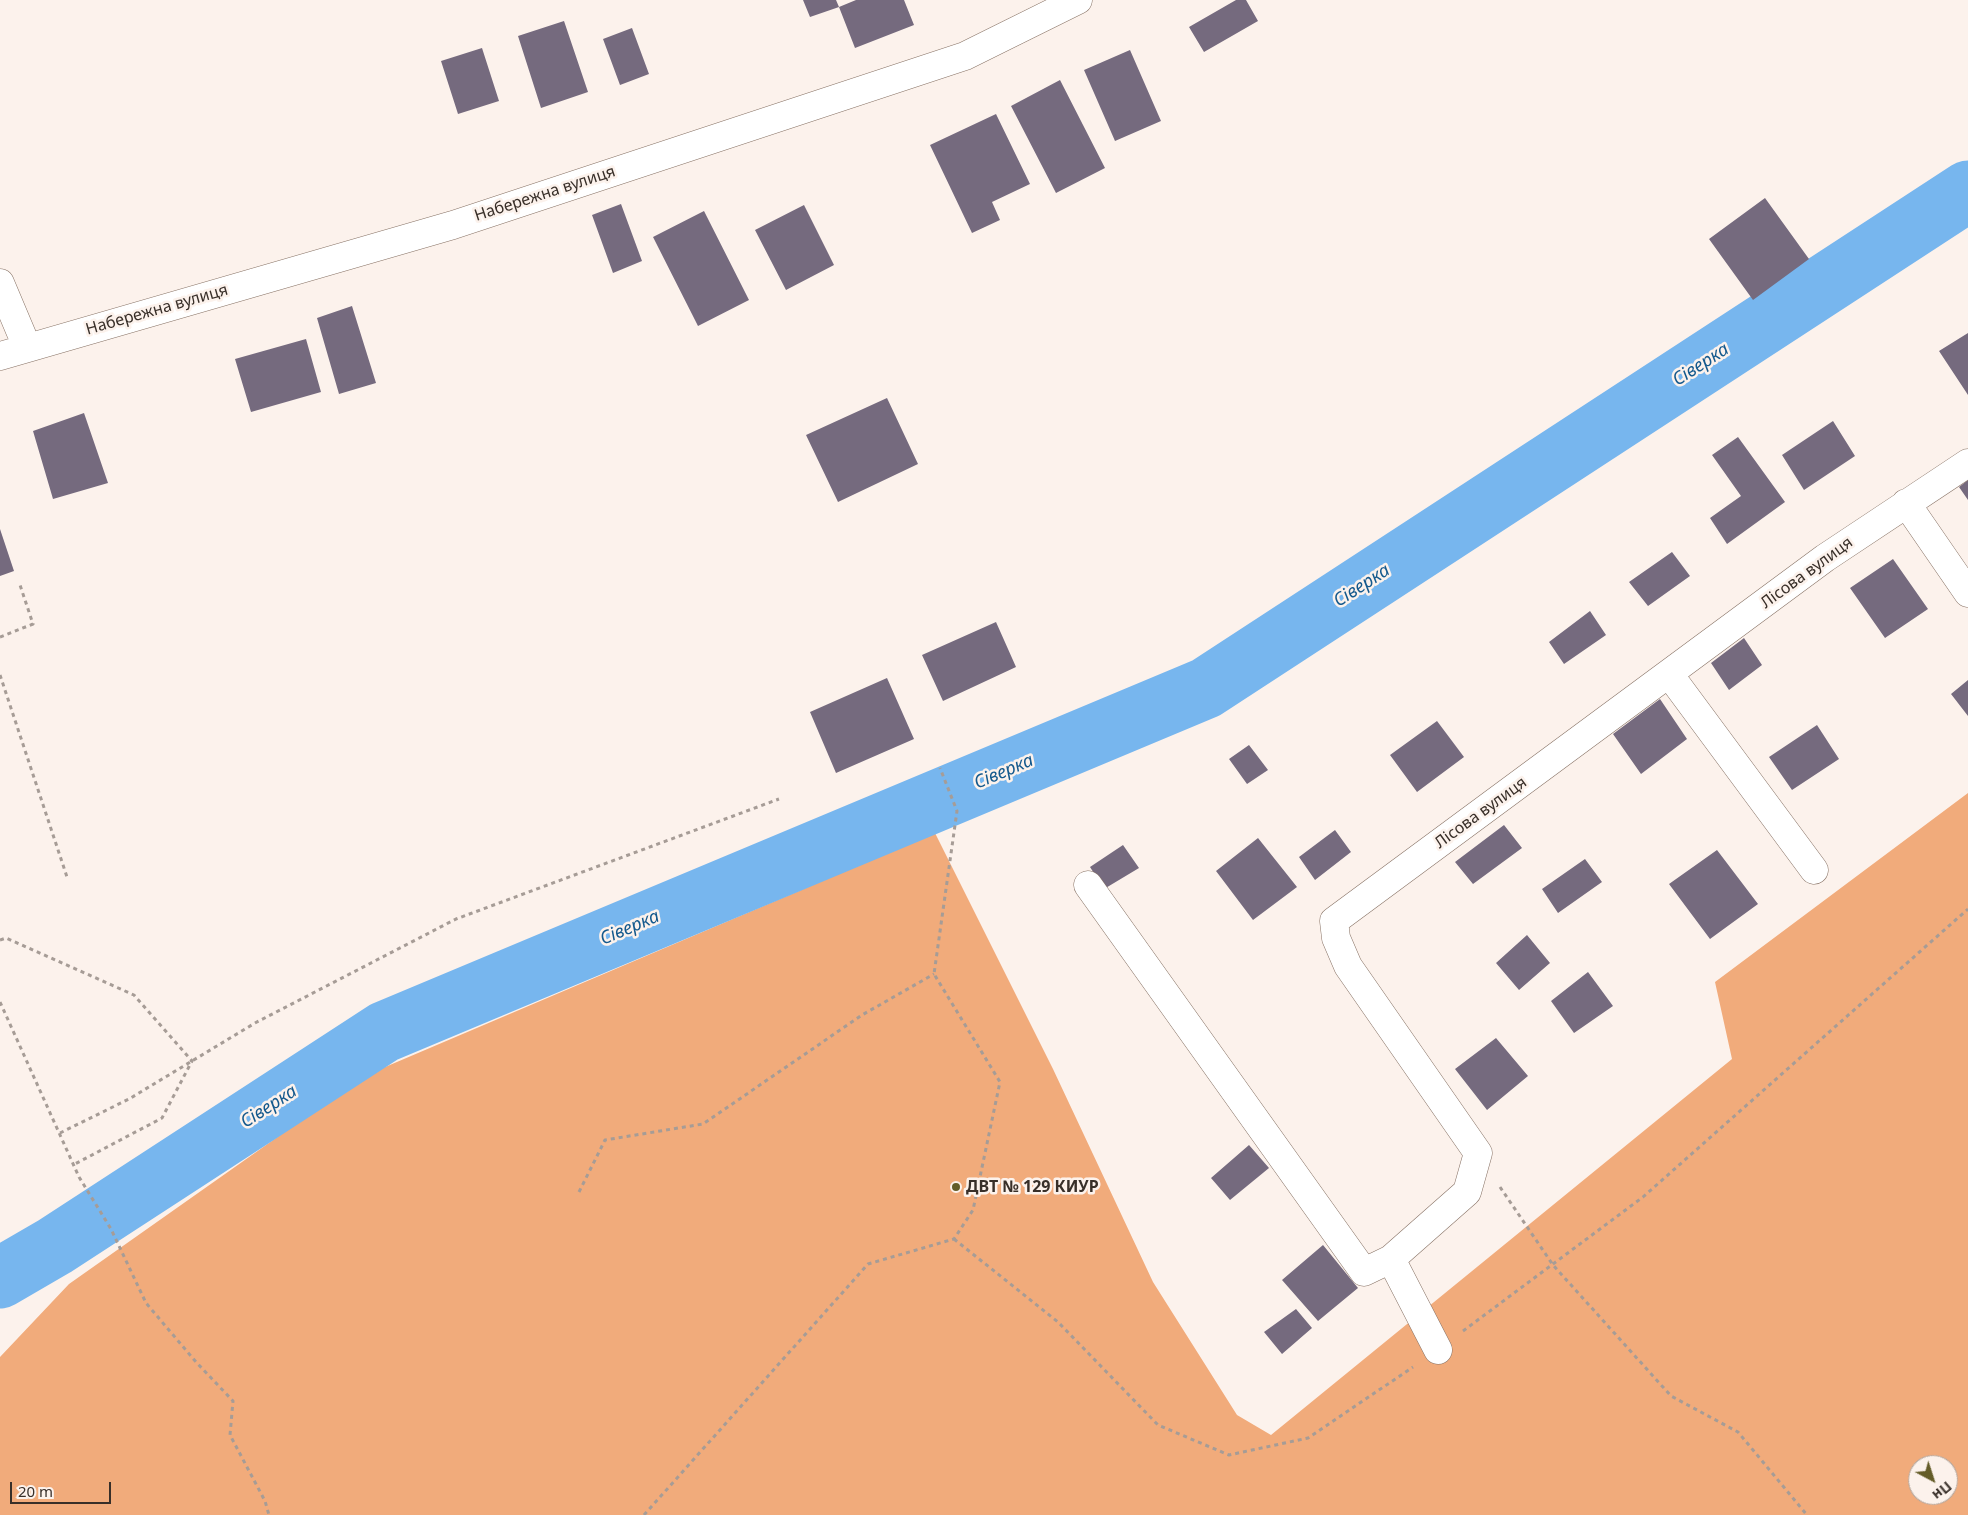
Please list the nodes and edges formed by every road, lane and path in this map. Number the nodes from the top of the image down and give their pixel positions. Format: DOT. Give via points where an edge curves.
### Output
graph roads {
  1 [pos="1078,0"];
  2 [pos="1039,10"];
  3 [pos="0,283"];
  4 [pos="27,347"];
  5 [pos="0,356"];
  6 [pos="1968,463"];
  7 [pos="1906,503"];
  8 [pos="20,585"];
  9 [pos="1968,593"];
  10 [pos="0,637"];
  11 [pos="1669,674"];
  12 [pos="0,675"];
  13 [pos="940,768"];
  14 [pos="779,799"];
  15 [pos="1814,870"];
  16 [pos="68,880"];
  17 [pos="1088,885"];
  18 [pos="1968,909"];
  19 [pos="0,940"];
  20 [pos="934,974"];
  21 [pos="0,1002"];
  22 [pos="192,1061"];
  23 [pos="60,1132"];
  24 [pos="1478,1153"];
  25 [pos="73,1165"];
  26 [pos="579,1192"];
  27 [pos="954,1239"];
  28 [pos="1391,1258"];
  29 [pos="1553,1265"];
  30 [pos="1438,1350"];
  31 [pos="269,1515"];
  32 [pos="644,1515"];
  33 [pos="1808,1515"];
  1 -- 2 [label="street, Набережна вулиця"];
  2 -- 4 [label="street, Набережна вулиця" via="965,56 453,225"];
  3 -- 4 [label="street"];
  4 -- 5 [label="street, Набережна вулиця"];
  6 -- 7 [label="street, Лісова вулиця"];
  7 -- 9 [label="street"];
  7 -- 11 [label="street, Лісова вулиця" via="1825,558"];
  8 -- 10 [label="path" via="33,624"];
  11 -- 15 [label="street"];
  11 -- 24 [label="street, Лісова вулиця" via="1334,921 1336,938 1348,966"];
  12 -- 16 [label="path"];
  13 -- 20 [label="path" via="957,811"];
  14 -- 22 [label="path" via="456,919 255,1023"];
  17 -- 28 [label="street" via="1364,1272"];
  18 -- 29 [label="path" via="1643,1197"];
  19 -- 22 [label="path" via="6,938 134,995"];
  20 -- 26 [label="path" via="862,1015 703,1124 605,1140"];
  20 -- 27 [label="path" via="1000,1082 973,1210"];
  21 -- 23 [label="path"];
  22 -- 23 [label="path" via="129,1099"];
  22 -- 25 [label="path" via="162,1118"];
  23 -- 25 [label="path"];
  24 -- 28 [label="street" via="1467,1192"];
  24 -- 29 [label="path"];
  25 -- 31 [label="path" via="112,1229 146,1302 233,1401 230,1435 265,1501"];
  27 -- 30 [label="path" via="1058,1322 1158,1425 1229,1455 1308,1438"];
  27 -- 32 [label="path" via="868,1264"];
  28 -- 30 [label="street"];
  29 -- 30 [label="path"];
  29 -- 33 [label="path" via="1671,1396 1738,1432"];
}
